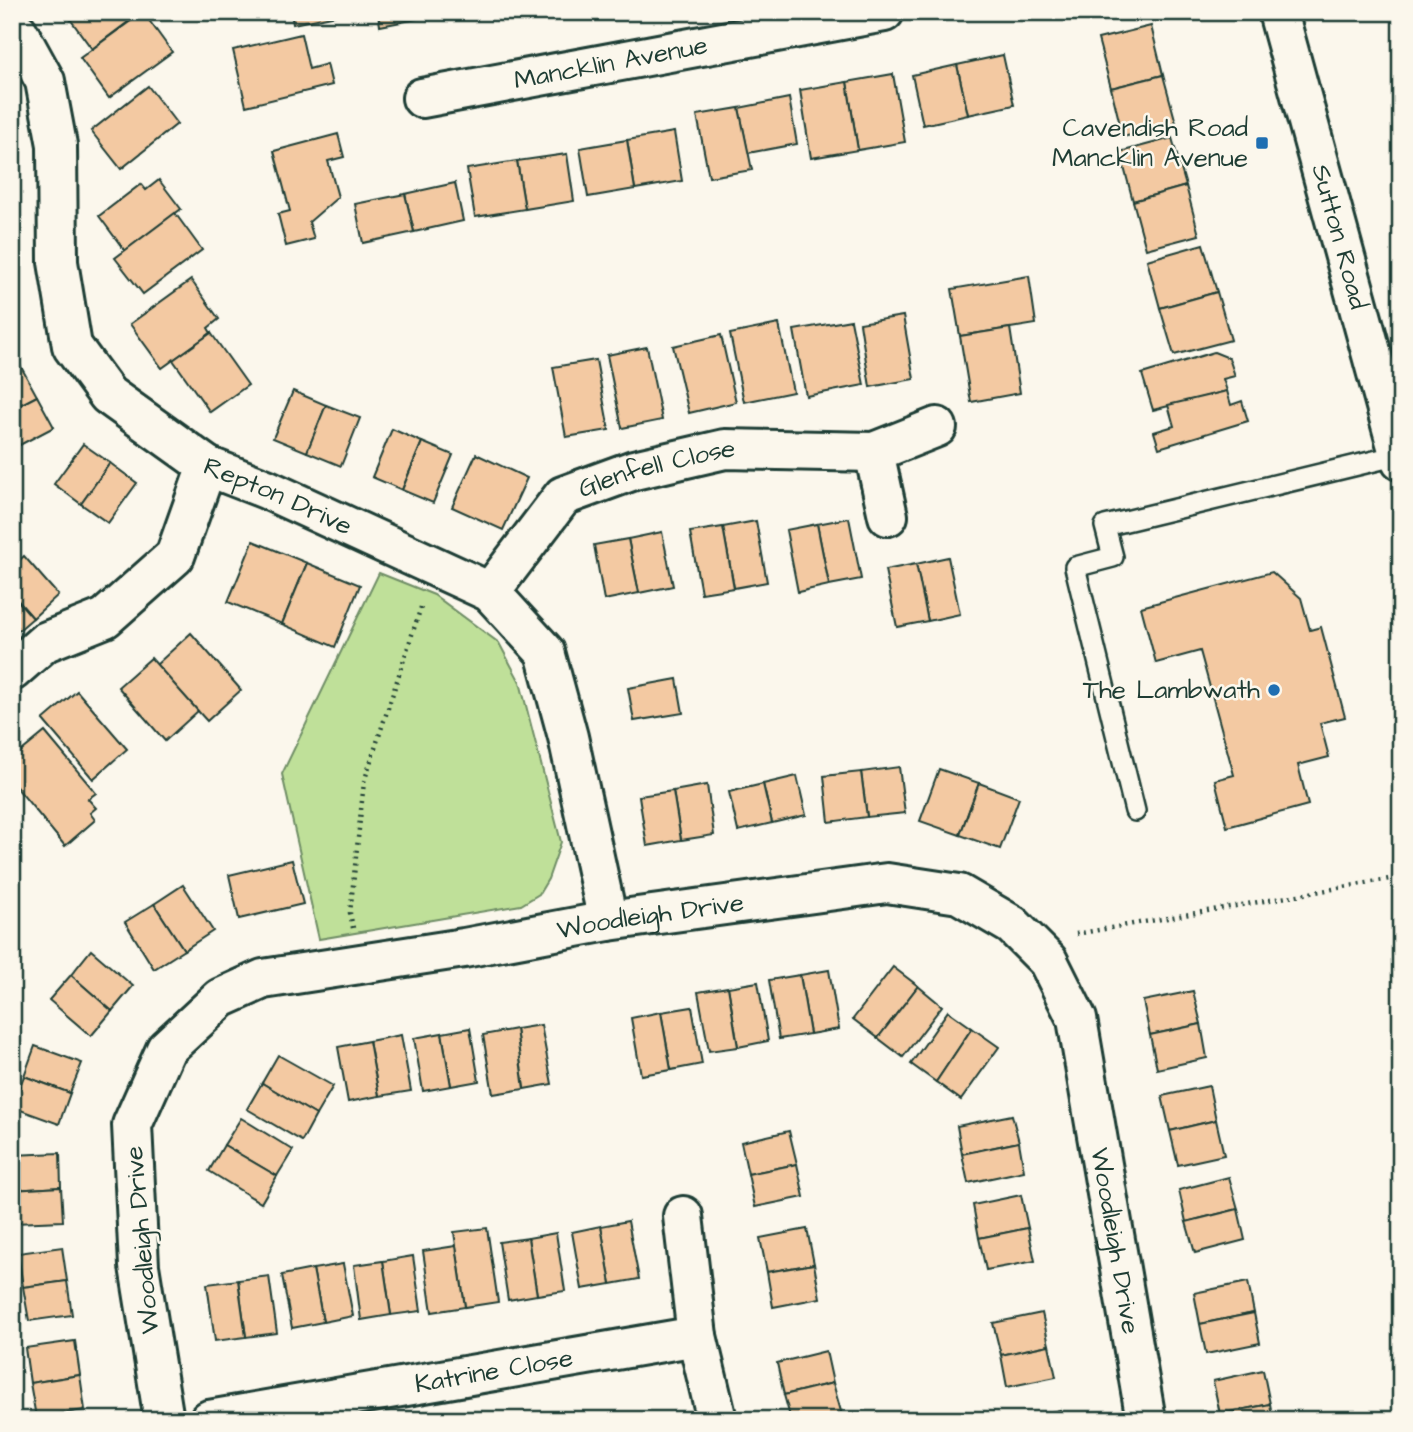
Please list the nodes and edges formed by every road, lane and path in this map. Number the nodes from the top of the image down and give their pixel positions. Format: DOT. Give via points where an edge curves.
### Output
graph roads {
  1 [pos="884,12"];
  2 [pos="1278,12"];
  3 [pos="12,28"];
  4 [pos="422,98"];
  5 [pos="937,427"];
  6 [pos="874,452"];
  7 [pos="1400,457"];
  8 [pos="207,466"];
  9 [pos="888,516"];
  10 [pos="435,566"];
  11 [pos="489,592"];
  12 [pos="12,671"];
  13 [pos="1135,811"];
  14 [pos="1401,877"];
  15 [pos="608,921"];
  16 [pos="1048,961"];
  17 [pos="360,964"];
  18 [pos="683,1216"];
  19 [pos="697,1336"];
  20 [pos="163,1420"];
  21 [pos="209,1420"];
  22 [pos="717,1420"];
  23 [pos="1146,1420"];
  1 -- 4 [label="street, Mancklin Avenue"];
  2 -- 7 [label="street, Sutton Road"];
  3 -- 8 [label="street, Repton Drive" via="45,81 57,145 58,262 72,346 108,395"];
  5 -- 6 [label="street, Glenfell Close"];
  6 -- 9 [label="street"];
  6 -- 11 [label="street, Glenfell Close" via="725,449 634,470 563,496"];
  7 -- 13 [label="lane" via="1105,526 1113,557 1075,566"];
  8 -- 10 [label="street, Repton Drive"];
  8 -- 12 [label="street" via="174,556 105,618 45,642"];
  10 -- 11 [label="street, Repton Drive"];
  10 -- 17 [label="path" via="364,782 350,913"];
  11 -- 15 [label="street, Repton Drive" via="545,652"];
  14 -- 16 [label="path" via="1073,935"];
  15 -- 16 [label="street, Woodleigh Drive" via="887,883 959,894 1012,925"];
  15 -- 17 [label="street, Woodleigh Drive"];
  16 -- 23 [label="street, Woodleigh Drive" via="1077,1019"];
  17 -- 20 [label="street, Woodleigh Drive" via="263,979 221,998 166,1049 132,1125 139,1266"];
  18 -- 19 [label="street"];
  19 -- 21 [label="street, Katrine Close"];
  19 -- 22 [label="street"];
}
